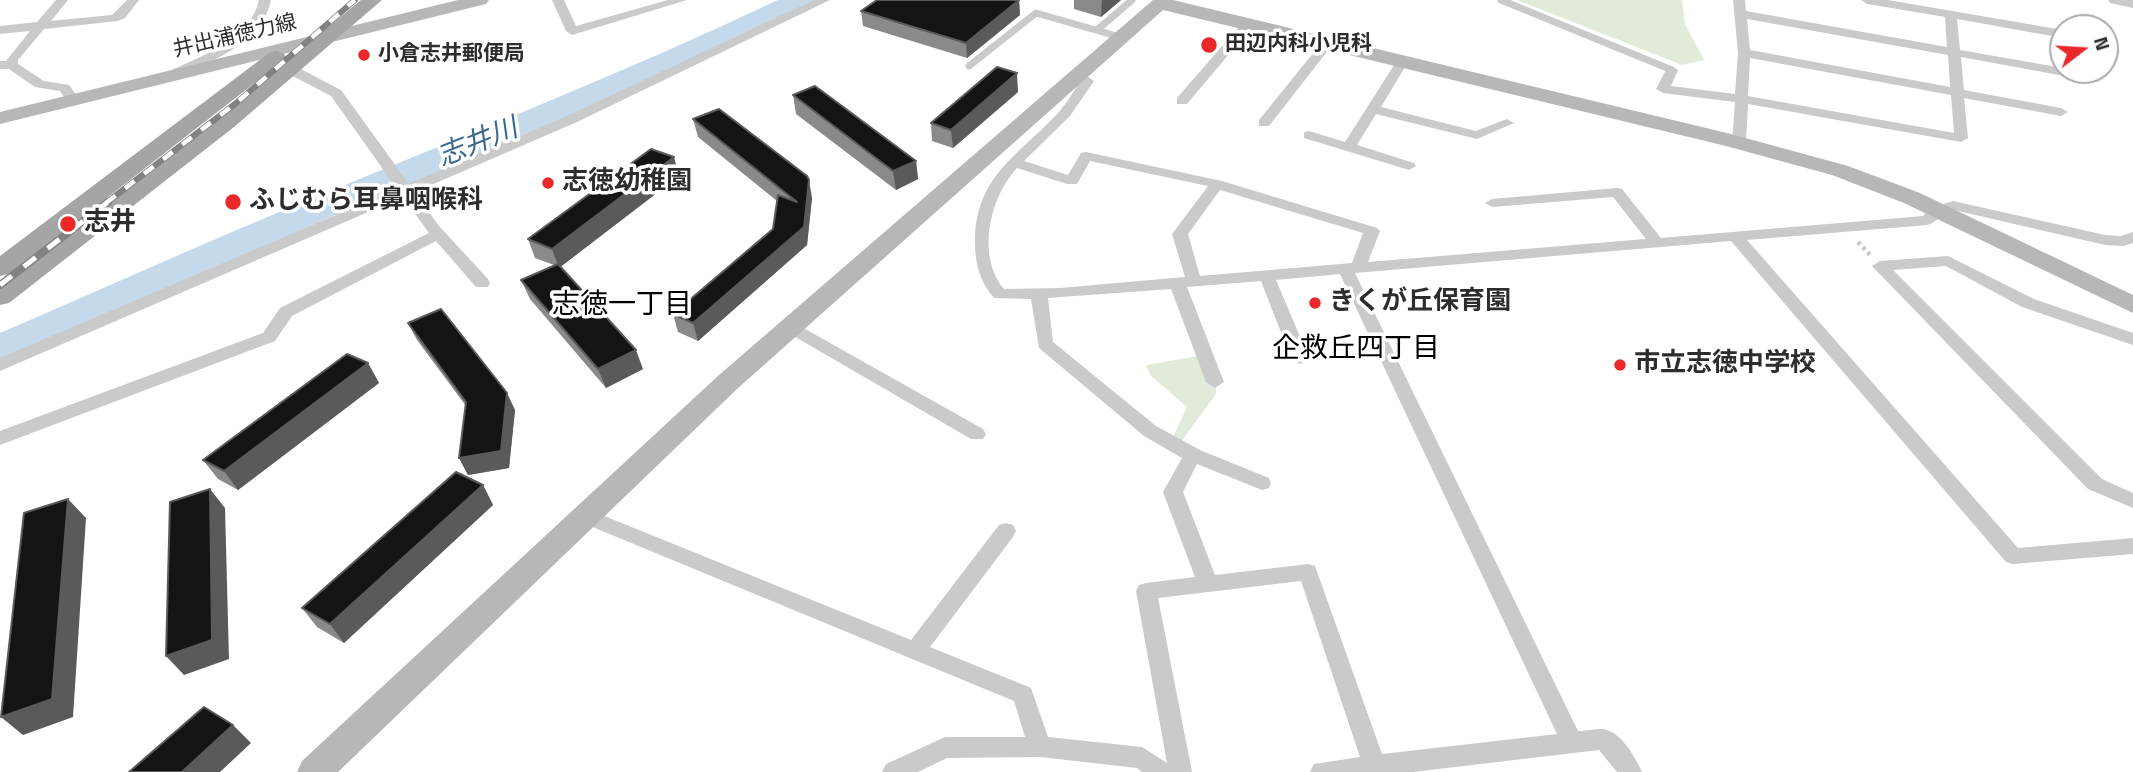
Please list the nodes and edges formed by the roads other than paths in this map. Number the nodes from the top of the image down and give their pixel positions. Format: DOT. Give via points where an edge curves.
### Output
graph roads {
  1 [pos="62,0"];
  2 [pos="133,0"];
  3 [pos="265,0"];
  4 [pos="345,0"];
  5 [pos="373,0"];
  6 [pos="480,0"];
  7 [pos="558,0"];
  8 [pos="681,0"];
  9 [pos="824,0"];
  10 [pos="1132,0"];
  11 [pos="1501,0"];
  12 [pos="1867,0"];
  13 [pos="2114,0"];
  14 [pos="1162,2"];
  15 [pos="2133,4"];
  16 [pos="1740,7"];
  17 [pos="1951,15"];
  18 [pos="1247,25"];
  19 [pos="41,26"];
  20 [pos="0,30"];
  21 [pos="2049,32"];
  22 [pos="1108,34"];
  23 [pos="324,40"];
  24 [pos="1326,44"];
  25 [pos="1955,51"];
  26 [pos="1744,54"];
  27 [pos="289,59"];
  28 [pos="1402,62"];
  29 [pos="6,65"];
  30 [pos="970,66"];
  31 [pos="2049,69"];
  32 [pos="1672,70"];
  33 [pos="173,75"];
  34 [pos="1080,75"];
  35 [pos="1959,94"];
  36 [pos="1742,99"];
  37 [pos="73,100"];
  38 [pos="1182,100"];
  39 [pos="1372,109"];
  40 [pos="2061,112"];
  41 [pos="0,118"];
  42 [pos="1264,123"];
  43 [pos="1507,123"];
  44 [pos="1309,135"];
  45 [pos="1739,143"];
  46 [pos="1349,147"];
  47 [pos="1013,162"];
  48 [pos="1409,166"];
  49 [pos="1217,184"];
  50 [pos="406,192"];
  51 [pos="1492,204"];
  52 [pos="1936,211"];
  53 [pos="438,234"];
  54 [pos="1734,235"];
  55 [pos="2133,237"];
  56 [pos="1657,242"];
  57 [pos="0,268"];
  58 [pos="1351,268"];
  59 [pos="1266,275"];
  60 [pos="1186,282"];
  61 [pos="482,283"];
  62 [pos="1039,294"];
  63 [pos="0,297"];
  64 [pos="2133,305"];
  65 [pos="791,327"];
  66 [pos="2133,339"];
  67 [pos="1300,358"];
  68 [pos="0,365"];
  69 [pos="1215,382"];
  70 [pos="977,434"];
  71 [pos="0,438"];
  72 [pos="1193,455"];
  73 [pos="1262,483"];
  74 [pos="2133,501"];
  75 [pos="585,516"];
  76 [pos="1006,531"];
  77 [pos="2133,546"];
  78 [pos="1208,583"];
  79 [pos="916,650"];
  80 [pos="1572,742"];
  81 [pos="1040,747"];
  82 [pos="1375,766"];
  83 [pos="1416,766"];
  84 [pos="314,772"];
  85 [pos="894,772"];
  86 [pos="1160,772"];
  87 [pos="1180,772"];
  88 [pos="1322,772"];
  89 [pos="1630,772"];
  1 -- 19 [label="street"];
  2 -- 19 [label="street" via="114,18"];
  3 -- 33 [label="street" via="258,23 238,42"];
  4 -- 27 [label="main road"];
  5 -- 23 [label="main road"];
  6 -- 23 [label="street, 井出浦徳力線"];
  7 -- 8 [label="street" via="572,31"];
  9 -- 50 [label="street"];
  10 -- 22 [label="lane"];
  11 -- 32 [label="lane"];
  12 -- 17 [label="street"];
  13 -- 15 [label="street"];
  14 -- 18 [label="street"];
  14 -- 22 [label="street"];
  16 -- 25 [label="street"];
  16 -- 26 [label="street"];
  17 -- 21 [label="street"];
  17 -- 25 [label="street"];
  18 -- 24 [label="street"];
  18 -- 38 [label="street"];
  19 -- 20 [label="street"];
  19 -- 29 [label="street"];
  22 -- 30 [label="lane" via="1036,13"];
  22 -- 34 [label="street"];
  23 -- 27 [label="main road"];
  24 -- 28 [label="street"];
  24 -- 42 [label="street"];
  25 -- 31 [label="street"];
  25 -- 35 [label="street"];
  26 -- 35 [label="street"];
  26 -- 36 [label="street"];
  27 -- 33 [label="main road, 井出浦徳力線"];
  27 -- 50 [label="street" via="337,93"];
  27 -- 57 [label="main road"];
  27 -- 63 [label="main road"];
  28 -- 39 [label="street"];
  28 -- 45 [label="street"];
  29 -- 37 [label="street" via="40,84 64,88"];
  32 -- 36 [label="street" via="1663,89"];
  33 -- 37 [label="main road, 井出浦徳力線"];
  34 -- 47 [label="street" via="1087,81 1063,117"];
  34 -- 65 [label="street"];
  35 -- 36 [label="street" via="1961,138"];
  35 -- 40 [label="street"];
  36 -- 45 [label="street"];
  37 -- 41 [label="main road, 井出浦徳力線"];
  39 -- 43 [label="street" via="1477,135"];
  39 -- 46 [label="street"];
  44 -- 46 [label="street"];
  45 -- 52 [label="street" via="1883,186"];
  46 -- 48 [label="street"];
  47 -- 49 [label="street" via="1072,181 1086,156"];
  47 -- 62 [label="street" via="989,195 981,226 984,259 989,281 1000,294"];
  49 -- 58 [label="street" via="1372,231"];
  49 -- 60 [label="street" via="1180,234"];
  50 -- 53 [label="street"];
  50 -- 68 [label="street"];
  51 -- 56 [label="street" via="1617,192"];
  52 -- 54 [label="street" via="1927,220"];
  52 -- 55 [label="street" via="1953,205 2105,240"];
  52 -- 64 [label="street"];
  53 -- 61 [label="street"];
  53 -- 71 [label="street" via="286,312 269,337"];
  54 -- 56 [label="street"];
  54 -- 77 [label="street" via="2013,556"];
  56 -- 58 [label="street"];
  58 -- 59 [label="street"];
  58 -- 80 [label="street"];
  59 -- 60 [label="street"];
  59 -- 67 [label="street"];
  60 -- 62 [label="street"];
  60 -- 69 [label="street"];
  62 -- 72 [label="street" via="1045,344 1150,431"];
  65 -- 70 [label="street"];
  65 -- 75 [label="street"];
  66 -- 74 [label="street" via="2028,303 1948,261 1880,266 2095,484"];
  72 -- 73 [label="street"];
  72 -- 78 [label="street" via="1172,492"];
  75 -- 79 [label="street"];
  75 -- 84 [label="street"];
  76 -- 79 [label="street"];
  78 -- 82 [label="street" via="1308,572"];
  78 -- 87 [label="street" via="1146,590"];
  79 -- 81 [label="street" via="1023,695"];
  80 -- 83 [label="street"];
  80 -- 89 [label="street" via="1603,739"];
  81 -- 85 [label="street" via="945,748"];
  81 -- 86 [label="street" via="1142,758"];
  82 -- 83 [label="street"];
  82 -- 88 [label="street"];
}
